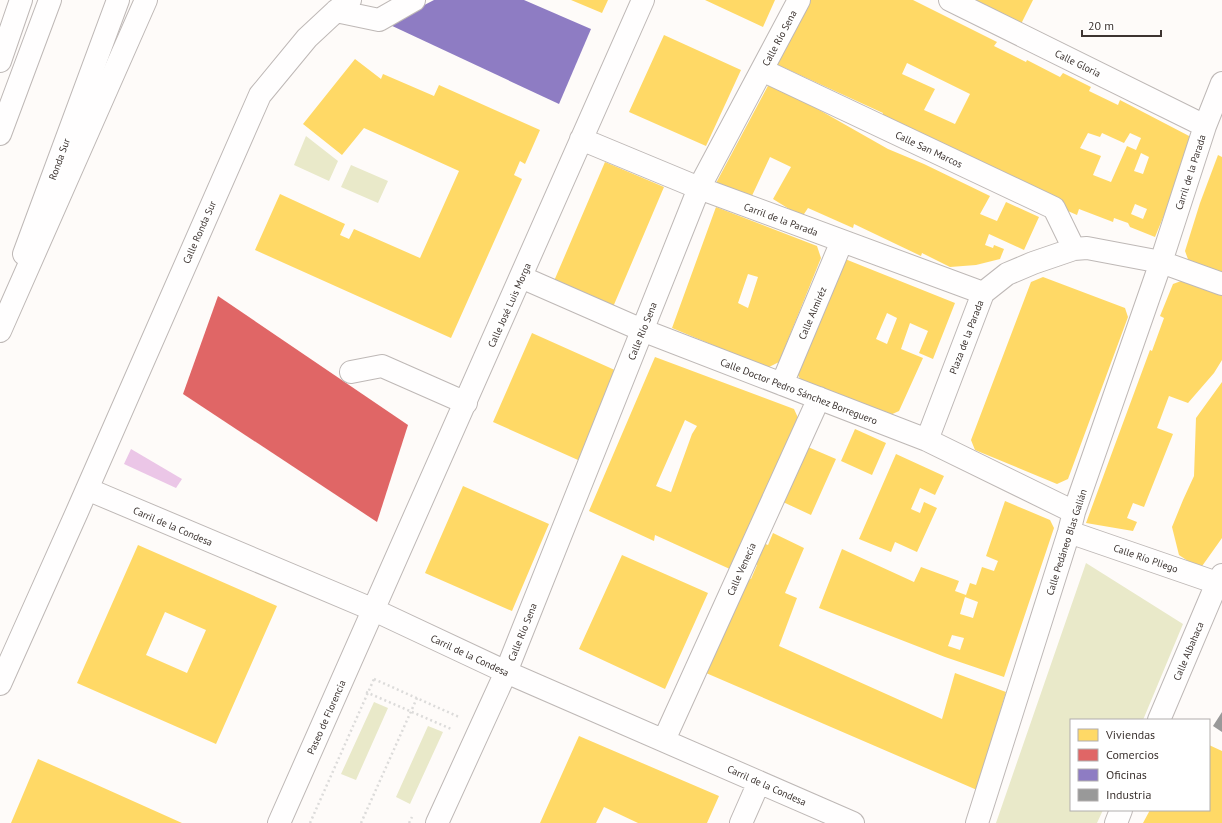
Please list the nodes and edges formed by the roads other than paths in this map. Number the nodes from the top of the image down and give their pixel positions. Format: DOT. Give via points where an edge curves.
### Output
graph roads {
  1 [pos="20,0"];
  2 [pos="50,0"];
  3 [pos="118,0"];
  4 [pos="146,0"];
  5 [pos="414,0"];
  6 [pos="643,0"];
  7 [pos="800,0"];
  8 [pos="950,0"];
  9 [pos="343,5"];
  10 [pos="0,61"];
  11 [pos="762,70"];
  12 [pos="1222,83"];
  13 [pos="1205,126"];
  14 [pos="0,134"];
  15 [pos="582,139"];
  16 [pos="699,188"];
  17 [pos="842,241"];
  18 [pos="1074,249"];
  19 [pos="1161,262"];
  20 [pos="521,277"];
  21 [pos="1222,284"];
  22 [pos="983,293"];
  23 [pos="0,318"];
  24 [pos="642,330"];
  25 [pos="0,331"];
  26 [pos="350,372"];
  27 [pos="782,384"];
  28 [pos="819,398"];
  29 [pos="466,403"];
  30 [pos="927,440"];
  31 [pos="87,489"];
  32 [pos="1072,522"];
  33 [pos="1220,581"];
  34 [pos="374,610"];
  35 [pos="506,672"];
  36 [pos="0,684"];
  37 [pos="1159,719"];
  38 [pos="664,740"];
  39 [pos="759,782"];
  40 [pos="1121,811"];
  41 [pos="279,823"];
  42 [pos="437,823"];
  43 [pos="741,823"];
  44 [pos="853,823"];
  45 [pos="977,823"];
  46 [pos="1116,823"];
  1 -- 10 [label="main road"];
  2 -- 14 [label="main road"];
  3 -- 23 [label="main road, Ronda Sur"];
  4 -- 25 [label="main road"];
  5 -- 9 [label="main road" via="379,20"];
  6 -- 15 [label="main road, Calle José Luis Morga"];
  7 -- 11 [label="main road, Calle Río Sena"];
  8 -- 13 [label="main road, Calle Gloria"];
  9 -- 31 [label="main road, Calle Ronda Sur" via="307,38 260,95"];
  11 -- 16 [label="main road, Calle Río Sena"];
  11 -- 18 [label="main road, Calle San Marcos" via="1054,208"];
  12 -- 13 [label="main road, Carril de la Parada"];
  13 -- 19 [label="main road, Carril de la Parada"];
  15 -- 16 [label="main road, Carril de la Parada"];
  15 -- 20 [label="main road, Calle José Luis Morga"];
  16 -- 17 [label="main road, Carril de la Parada"];
  16 -- 24 [label="main road, Calle Río Sena"];
  17 -- 22 [label="main road, Carril de la Parada"];
  17 -- 27 [label="main road, Calle Almiréz"];
  18 -- 19 [label="main road, Plaza de la Parada" via="1086,248"];
  18 -- 22 [label="main road, Plaza de la Parada" via="1033,262 1007,274"];
  19 -- 21 [label="main road, Plaza de la Parada"];
  19 -- 32 [label="main road, Calle Pedáneo Blas Galián"];
  20 -- 24 [label="main road, Calle Doctor Pedro Sánchez Borreguero"];
  20 -- 29 [label="main road, Calle José Luis Morga"];
  22 -- 30 [label="main road, Plaza de la Parada"];
  24 -- 27 [label="main road, Calle Doctor Pedro Sánchez Borreguero"];
  24 -- 35 [label="main road, Calle Río Sena"];
  26 -- 29 [label="main road" via="382,366"];
  27 -- 28 [label="main road, Calle Doctor Pedro Sánchez Borreguero"];
  28 -- 30 [label="main road, Calle Doctor Pedro Sánchez Borreguero"];
  28 -- 38 [label="main road, Calle Venecia"];
  29 -- 34 [label="main road, Calle José Luis Morga"];
  30 -- 32 [label="main road, Calle Doctor Pedro Sánchez Borreguero"];
  31 -- 34 [label="main road, Carril de la Condesa"];
  31 -- 36 [label="main road, Calle Ronda Sur"];
  32 -- 33 [label="main road, Calle Río Pliego"];
  32 -- 45 [label="main road, Calle Pedáneo Blas Galián"];
  33 -- 37 [label="main road, Calle Albahaca"];
  34 -- 35 [label="main road, Carril de la Condesa"];
  34 -- 41 [label="main road, Paseo de Florencia"];
  35 -- 38 [label="main road, Carril de la Condesa"];
  35 -- 42 [label="main road"];
  38 -- 39 [label="main road, Carril de la Condesa"];
  39 -- 43 [label="main road"];
  39 -- 44 [label="main road, Carril de la Condesa"];
  40 -- 46 [label="main road"];
}
